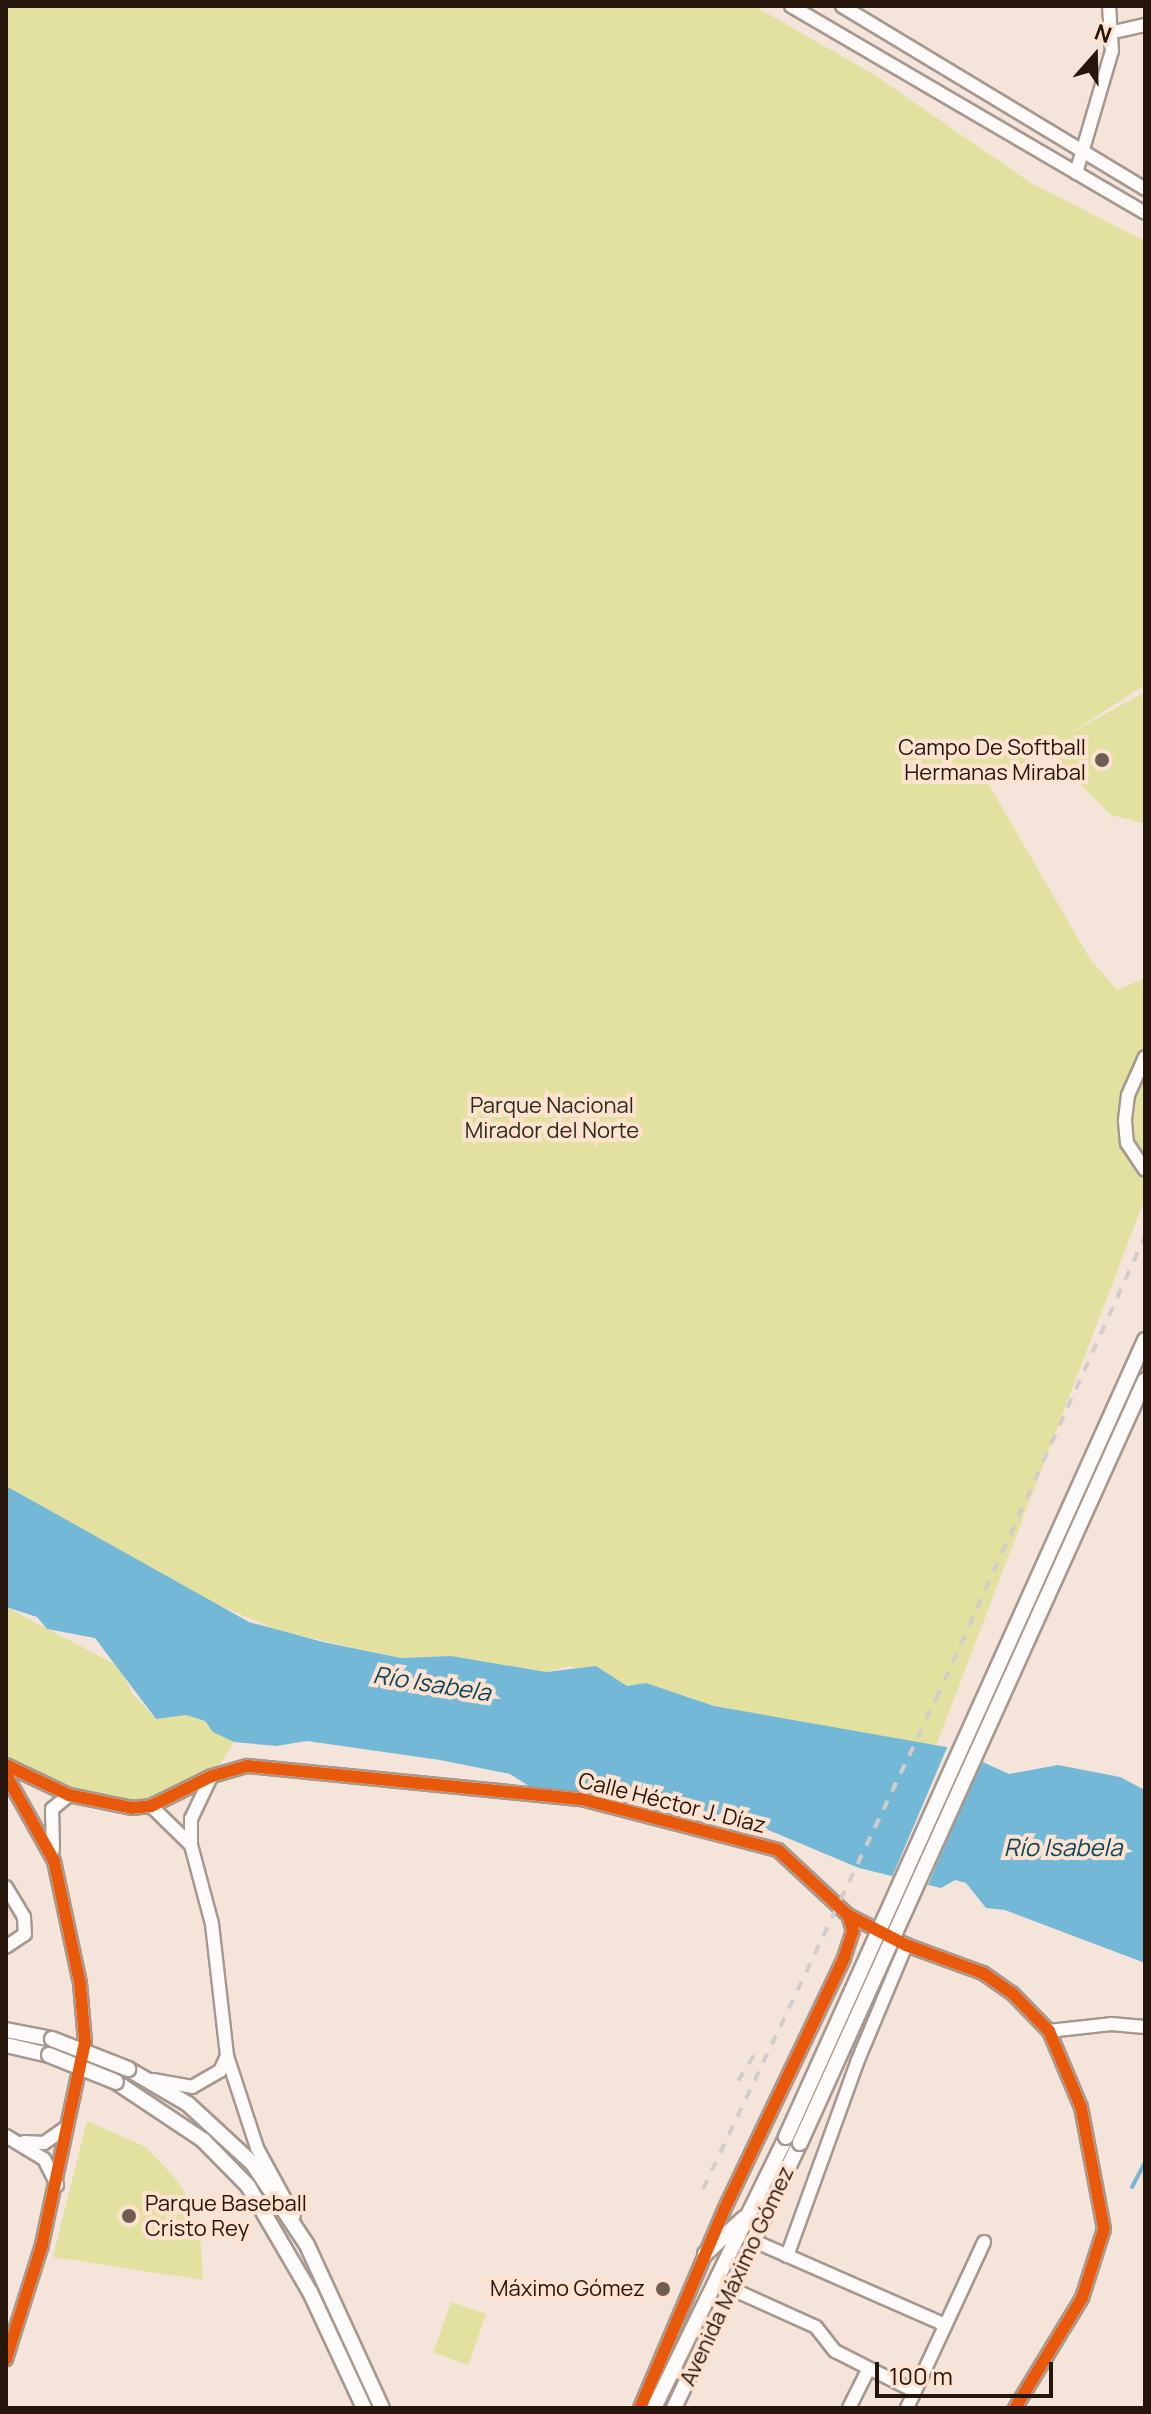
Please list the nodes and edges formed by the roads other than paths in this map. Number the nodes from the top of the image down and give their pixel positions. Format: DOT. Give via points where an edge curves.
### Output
graph roads {
  1 [pos="791,6"];
  2 [pos="842,6"];
  3 [pos="1109,6"];
  4 [pos="1145,25"];
  5 [pos="1114,32"];
  6 [pos="1081,152"];
  7 [pos="1076,173"];
  8 [pos="1145,189"];
  9 [pos="1145,213"];
  10 [pos="1145,1057"];
  11 [pos="1145,1170"];
  12 [pos="1145,1340"];
  13 [pos="1145,1380"];
  14 [pos="6,1765"];
  15 [pos="6,1775"];
  16 [pos="212,1776"];
  17 [pos="69,1795"];
  18 [pos="151,1806"];
  19 [pos="191,1845"];
  20 [pos="54,1861"];
  21 [pos="6,1887"];
  22 [pos="848,1915"];
  23 [pos="906,1945"];
  24 [pos="6,1947"];
  25 [pos="1145,2027"];
  26 [pos="6,2030"];
  27 [pos="1049,2031"];
  28 [pos="6,2045"];
  29 [pos="227,2056"];
  30 [pos="134,2072"];
  31 [pos="67,2127"];
  32 [pos="12,2138"];
  33 [pos="793,2140"];
  34 [pos="57,2185"];
  35 [pos="750,2212"];
  36 [pos="754,2241"];
  37 [pos="984,2242"];
  38 [pos="307,2245"];
  39 [pos="705,2254"];
  40 [pos="787,2256"];
  41 [pos="732,2289"];
  42 [pos="945,2325"];
  43 [pos="6,2359"];
  44 [pos="868,2370"];
  45 [pos="371,2382"];
  46 [pos="914,2391"];
  47 [pos="364,2408"];
  48 [pos="382,2408"];
  49 [pos="394,2408"];
  50 [pos="640,2408"];
  51 [pos="651,2408"];
  52 [pos="674,2408"];
  53 [pos="849,2408"];
  54 [pos="907,2408"];
  55 [pos="1015,2408"];
  1 -- 7 [label="street"];
  2 -- 6 [label="street"];
  3 -- 5 [label="street"];
  4 -- 5 [label="street"];
  5 -- 6 [label="street"];
  6 -- 7 [label="street"];
  6 -- 8 [label="street"];
  7 -- 9 [label="street"];
  10 -- 11 [label="street" via="1128,1095 1125,1121 1127,1143"];
  12 -- 33 [label="main road, bridge"];
  13 -- 33 [label="main road, bridge"];
  14 -- 17 [label="street, Calle Héctor J. Díaz"];
  15 -- 20 [label="street"];
  16 -- 18 [label="street, Calle Héctor J. Díaz"];
  16 -- 19 [label="street" via="191,1819"];
  16 -- 22 [label="street, Calle Héctor J. Díaz" via="248,1766 581,1799 778,1850"];
  17 -- 18 [label="street, Calle Héctor J. Díaz" via="110,1806"];
  17 -- 20 [label="street" via="59,1800 48,1823"];
  18 -- 19 [label="street"];
  19 -- 29 [label="street" via="212,1924"];
  20 -- 31 [label="street" via="80,1983 85,2042"];
  21 -- 24 [label="street" via="24,1917 25,1934"];
  22 -- 23 [label="street, Calle Héctor J. Díaz"];
  22 -- 39 [label="street" via="853,1931 844,1958"];
  23 -- 27 [label="street, Calle Héctor J. Díaz" via="983,1973 1012,1993"];
  23 -- 40 [label="street"];
  25 -- 27 [label="street" via="1111,2024"];
  26 -- 30 [label="main road, bridge" via="52,2039"];
  27 -- 55 [label="street, Calle Héctor J. Díaz" via="1081,2107 1104,2229 1082,2298"];
  28 -- 47 [label="main road, bridge" via="49,2055 116,2082 203,2140 248,2186 310,2292"];
  29 -- 30 [label="street" via="220,2071 192,2087"];
  29 -- 38 [label="street" via="257,2148"];
  30 -- 38 [label="main road" via="188,2104 253,2164"];
  31 -- 32 [label="street" via="44,2143"];
  31 -- 34 [label="street"];
  32 -- 34 [label="street" via="44,2159"];
  33 -- 35 [label="main road, Avenida Máximo Gómez"];
  33 -- 36 [label="main road, Avenida Máximo Gómez"];
  34 -- 43 [label="street"];
  35 -- 39 [label="main road"];
  35 -- 51 [label="main road, Avenida Máximo Gómez"];
  36 -- 40 [label="street"];
  36 -- 41 [label="main road, Avenida Máximo Gómez"];
  37 -- 42 [label="street"];
  38 -- 45 [label="main road"];
  39 -- 50 [label="street"];
  40 -- 42 [label="street"];
  41 -- 44 [label="street" via="816,2327 835,2351"];
  41 -- 52 [label="main road, Avenida Máximo Gómez"];
  42 -- 46 [label="street"];
  44 -- 46 [label="street"];
  44 -- 53 [label="street"];
  45 -- 48 [label="main road"];
  45 -- 49 [label="main road"];
  46 -- 54 [label="street"];
}
